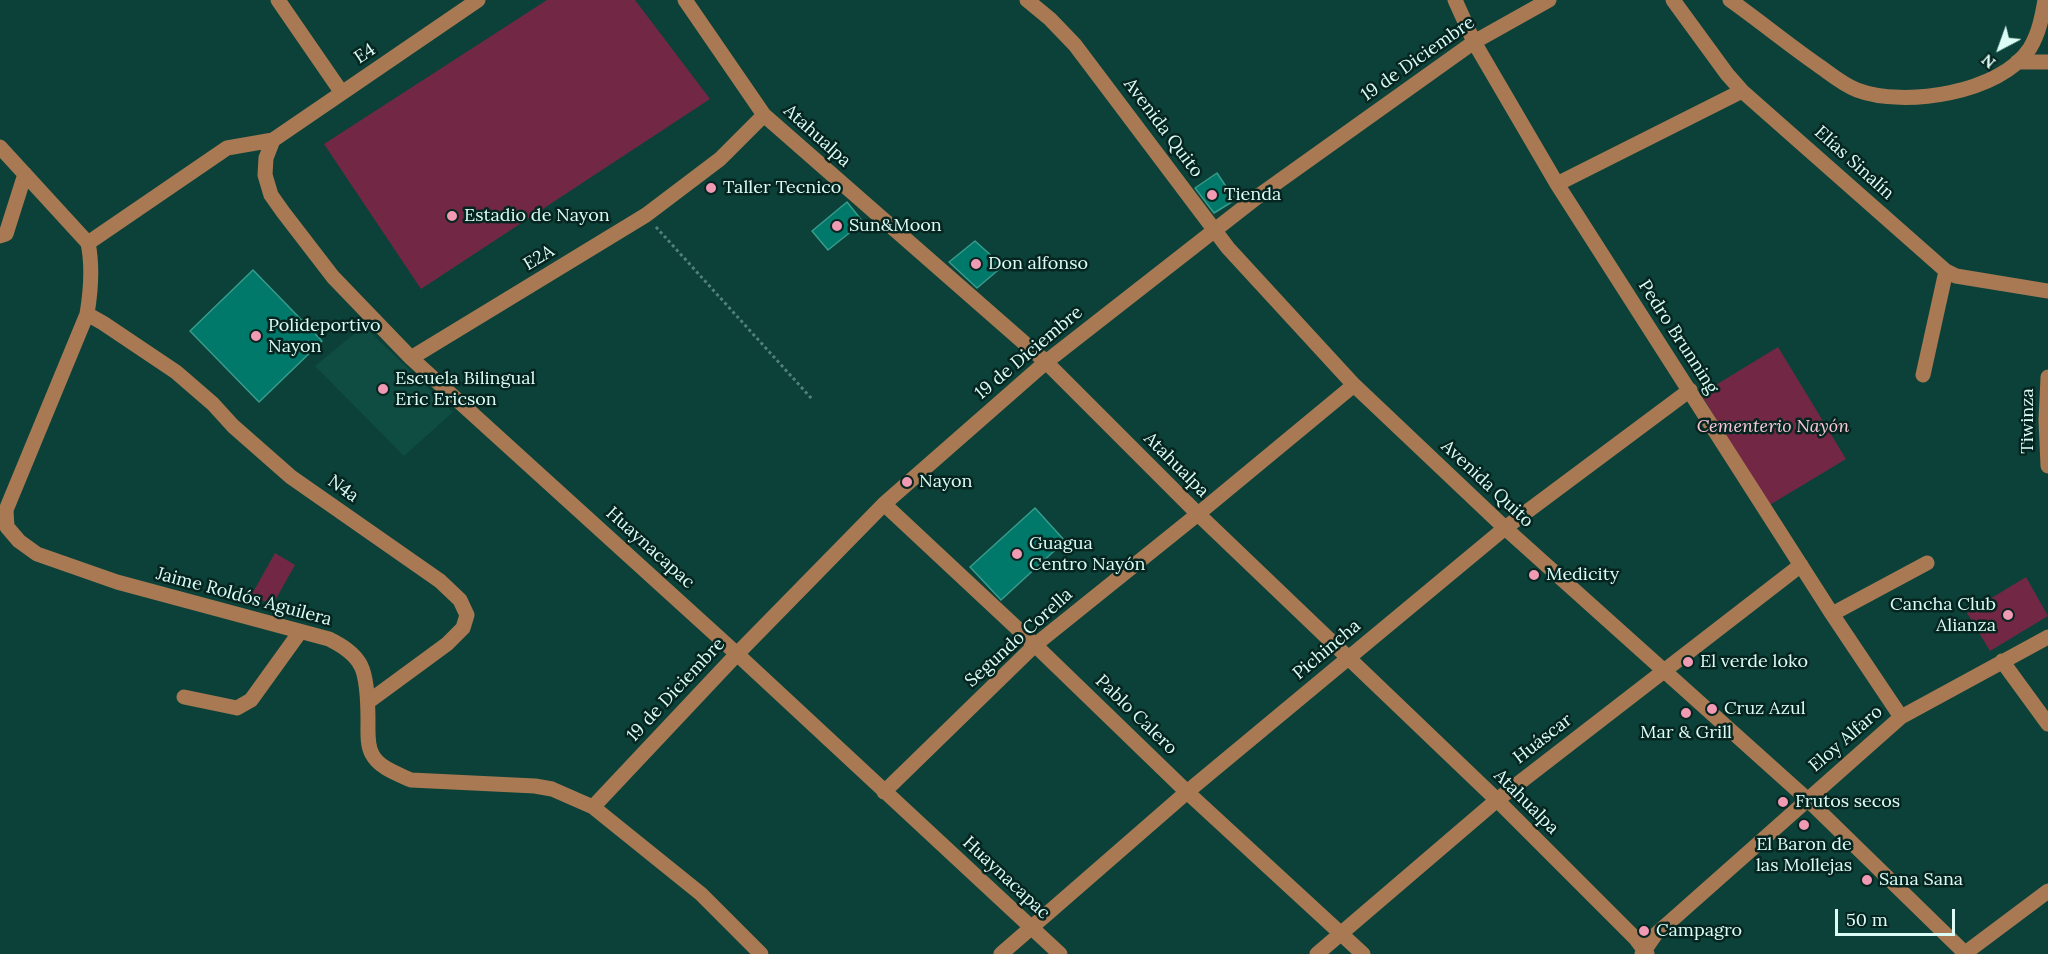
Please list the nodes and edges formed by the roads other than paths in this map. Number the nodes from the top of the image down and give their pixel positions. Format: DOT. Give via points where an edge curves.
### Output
graph roads {
  1 [pos="278,0"];
  2 [pos="478,0"];
  3 [pos="685,0"];
  4 [pos="1027,0"];
  5 [pos="1455,0"];
  6 [pos="1549,0"];
  7 [pos="1673,0"];
  8 [pos="1730,0"];
  9 [pos="2045,0"];
  10 [pos="1474,42"];
  11 [pos="2017,62"];
  12 [pos="2048,62"];
  13 [pos="1742,91"];
  14 [pos="342,93"];
  15 [pos="764,115"];
  16 [pos="273,140"];
  17 [pos="0,147"];
  18 [pos="25,174"];
  19 [pos="1557,184"];
  20 [pos="1214,230"];
  21 [pos="0,236"];
  22 [pos="88,243"];
  23 [pos="1946,271"];
  24 [pos="2048,291"];
  25 [pos="87,314"];
  26 [pos="411,358"];
  27 [pos="1046,362"];
  28 [pos="1923,375"];
  29 [pos="2048,377"];
  30 [pos="1354,385"];
  31 [pos="1690,390"];
  32 [pos="2048,466"];
  33 [pos="884,504"];
  34 [pos="1198,514"];
  35 [pos="1505,528"];
  36 [pos="1927,563"];
  37 [pos="1801,565"];
  38 [pos="1832,614"];
  39 [pos="300,632"];
  40 [pos="2048,637"];
  41 [pos="1035,645"];
  42 [pos="737,654"];
  43 [pos="1349,657"];
  44 [pos="2002,661"];
  45 [pos="1663,671"];
  46 [pos="184,697"];
  47 [pos="368,702"];
  48 [pos="1901,717"];
  49 [pos="2048,724"];
  50 [pos="884,792"];
  51 [pos="1187,792"];
  52 [pos="1497,800"];
  53 [pos="1807,800"];
  54 [pos="593,807"];
  55 [pos="2048,891"];
  56 [pos="1030,928"];
  57 [pos="1341,934"];
  58 [pos="1645,953"];
  59 [pos="761,954"];
  60 [pos="1001,954"];
  61 [pos="1060,954"];
  62 [pos="1317,954"];
  63 [pos="1362,954"];
  64 [pos="1966,954"];
  1 -- 14 [label="street"];
  2 -- 14 [label="street, E4"];
  3 -- 15 [label="street, Atahualpa"];
  4 -- 20 [label="street, Avenida Quito" via="1075,45"];
  5 -- 10 [label="street, Pedro Brunning"];
  6 -- 10 [label="street, 19 de Diciembre"];
  7 -- 13 [label="street, Elías Sinalín"];
  8 -- 11 [label="street" via="1842,82 1869,94 1909,97 1947,93 1992,79"];
  9 -- 11 [label="street" via="2038,33"];
  10 -- 19 [label="street, Pedro Brunning"];
  10 -- 20 [label="street, 19 de Diciembre"];
  11 -- 12 [label="street"];
  13 -- 19 [label="street"];
  13 -- 23 [label="street, Elías Sinalín"];
  14 -- 16 [label="street, E4"];
  15 -- 26 [label="street, E2A" via="720,159 646,216"];
  15 -- 27 [label="street, Atahualpa"];
  16 -- 22 [label="street" via="227,148"];
  16 -- 26 [label="street, Huaynacapac" via="265,175 271,195 333,277"];
  17 -- 18 [label="street"];
  18 -- 21 [label="street" via="6,234"];
  18 -- 22 [label="street"];
  19 -- 31 [label="street, Pedro Brunning"];
  20 -- 27 [label="street, 19 de Diciembre"];
  20 -- 30 [label="street, Avenida Quito"];
  22 -- 25 [label="street, Jaime Roldós Aguilera" via="91,286"];
  23 -- 24 [label="street, Elías Sinalín"];
  23 -- 28 [label="street"];
  25 -- 39 [label="street, Jaime Roldós Aguilera" via="6,510 7,527 37,554 117,582"];
  25 -- 47 [label="street, N4a" via="176,372 291,477 440,581 460,600 467,615 464,628"];
  26 -- 42 [label="street, Huaynacapac"];
  27 -- 33 [label="street, 19 de Diciembre"];
  27 -- 34 [label="street, Atahualpa"];
  29 -- 32 [label="street, Tiwinza"];
  30 -- 34 [label="street, Segundo Corella"];
  30 -- 35 [label="street, Avenida Quito"];
  31 -- 35 [label="street, Pichincha"];
  31 -- 37 [label="street, Pedro Brunning"];
  33 -- 41 [label="street, Pablo Calero"];
  33 -- 42 [label="street, 19 de Diciembre"];
  34 -- 41 [label="street, Segundo Corella"];
  34 -- 43 [label="street, Atahualpa"];
  35 -- 43 [label="street, Pichincha"];
  35 -- 45 [label="street, Avenida Quito"];
  36 -- 38 [label="street"];
  37 -- 38 [label="street, Pedro Brunning"];
  37 -- 45 [label="street, Huáscar"];
  38 -- 48 [label="street, Pedro Brunning"];
  39 -- 46 [label="street" via="245,705 237,708"];
  39 -- 47 [label="street, Jaime Roldós Aguilera" via="329,639 348,649 361,665"];
  40 -- 44 [label="street, Eloy Alfaro"];
  41 -- 50 [label="street, Segundo Corella"];
  41 -- 51 [label="street, Pablo Calero"];
  42 -- 50 [label="street, Huaynacapac"];
  42 -- 54 [label="street, 19 de Diciembre"];
  43 -- 51 [label="street, Pichincha"];
  43 -- 52 [label="street, Atahualpa"];
  44 -- 48 [label="street, Eloy Alfaro"];
  44 -- 49 [label="street"];
  45 -- 52 [label="street, Huáscar"];
  45 -- 53 [label="street, Avenida Quito"];
  47 -- 54 [label="street, Jaime Roldós Aguilera" via="372,755 394,773 411,780 535,786"];
  48 -- 53 [label="street, Eloy Alfaro"];
  50 -- 56 [label="street, Huaynacapac"];
  51 -- 56 [label="street, Pichincha"];
  51 -- 57 [label="street, Pablo Calero"];
  52 -- 57 [label="street, Huáscar"];
  52 -- 58 [label="street, Atahualpa" via="1636,939"];
  53 -- 58 [label="street, Eloy Alfaro" via="1655,935"];
  53 -- 64 [label="street, Avenida Quito"];
  54 -- 59 [label="street, Jaime Roldós Aguilera" via="701,894"];
  55 -- 64 [label="street"];
  56 -- 60 [label="street, Pichincha"];
  56 -- 61 [label="street, Huaynacapac"];
  57 -- 62 [label="street, Huáscar"];
  57 -- 63 [label="street, Pablo Calero"];
}
